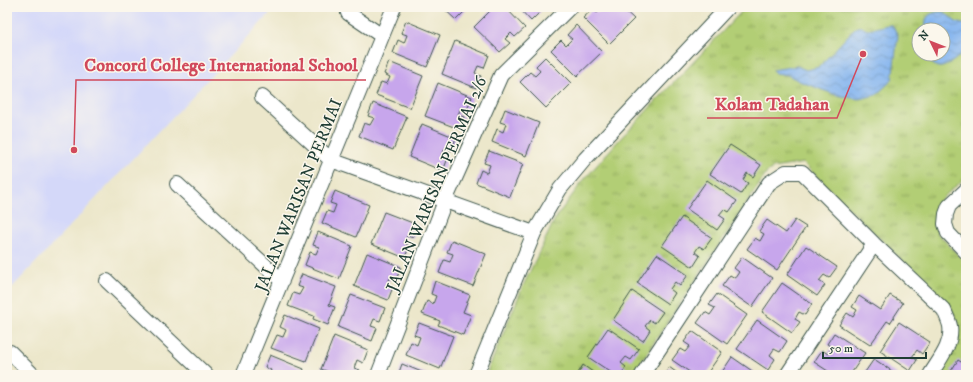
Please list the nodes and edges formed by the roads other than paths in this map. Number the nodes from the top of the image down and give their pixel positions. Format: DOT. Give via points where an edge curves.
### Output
graph roads {
  1 [pos="394,7"];
  2 [pos="570,7"];
  3 [pos="728,7"];
  4 [pos="348,13"];
  5 [pos="382,36"];
  6 [pos="262,97"];
  7 [pos="331,160"];
  8 [pos="177,184"];
  9 [pos="966,190"];
  10 [pos="445,202"];
  11 [pos="534,233"];
  12 [pos="874,244"];
  13 [pos="966,252"];
  14 [pos="107,281"];
  15 [pos="282,281"];
  16 [pos="10,352"];
  17 [pos="33,375"];
  18 [pos="206,375"];
  19 [pos="243,375"];
  20 [pos="378,375"];
  21 [pos="476,375"];
  22 [pos="642,375"];
  23 [pos="787,375"];
  24 [pos="930,375"];
  1 -- 5 [label="street, JALAN WARISAN PERMAI"];
  2 -- 10 [label="street, JALAN WARISAN PERMAI 2/6" via="501,76"];
  3 -- 11 [label="street" via="585,159 560,189"];
  4 -- 5 [label="street"];
  5 -- 7 [label="street, JALAN WARISAN PERMAI"];
  6 -- 7 [label="street"];
  7 -- 10 [label="street"];
  7 -- 15 [label="street, JALAN WARISAN PERMAI"];
  8 -- 15 [label="street"];
  9 -- 13 [label="street" via="949,206 945,224 948,233"];
  10 -- 11 [label="street"];
  10 -- 20 [label="street, JALAN WARISAN PERMAI 2/6"];
  11 -- 21 [label="street"];
  12 -- 22 [label="street" via="802,172 786,172 769,183"];
  12 -- 23 [label="street"];
  12 -- 24 [label="street" via="944,310 950,325 950,337 945,352"];
  14 -- 18 [label="street"];
  15 -- 19 [label="street, JALAN WARISAN PERMAI"];
  16 -- 17 [label="street"];
}
